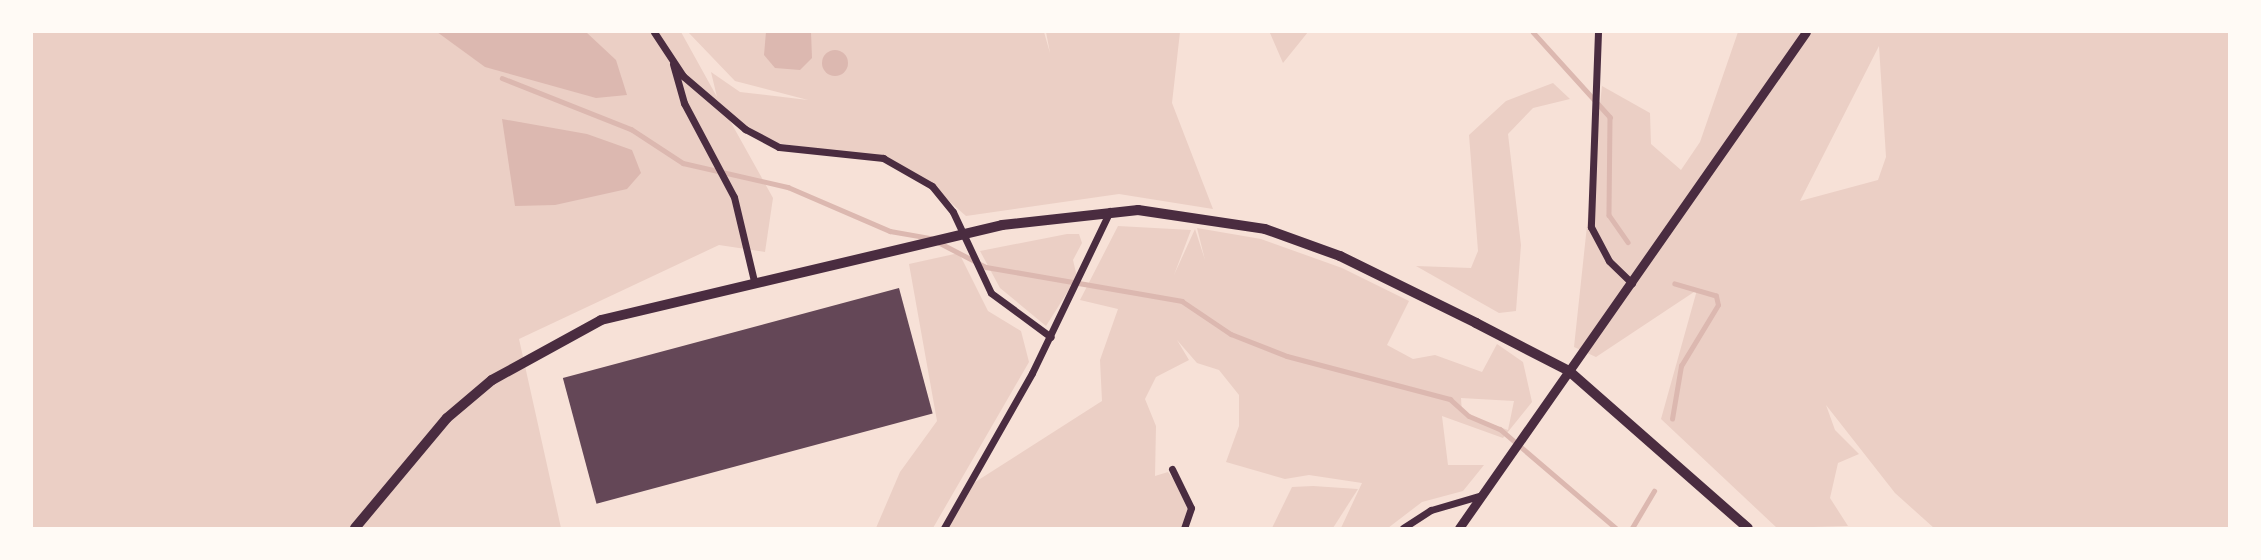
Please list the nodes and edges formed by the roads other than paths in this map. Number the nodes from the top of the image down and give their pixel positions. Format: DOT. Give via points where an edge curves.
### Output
graph roads {
  1 [pos="654,32"];
  2 [pos="1598,32"];
  3 [pos="1805,32"];
  4 [pos="671,57"];
  5 [pos="1110,211"];
  6 [pos="754,281"];
  7 [pos="1632,283"];
  8 [pos="1051,337"];
  9 [pos="1569,371"];
  10 [pos="1172,469"];
  11 [pos="1482,495"];
  12 [pos="355,528"];
  13 [pos="944,528"];
  14 [pos="1184,528"];
  15 [pos="1403,528"];
  16 [pos="1459,528"];
  17 [pos="1748,528"];
  1 -- 4 [label="street"];
  2 -- 7 [label="street" via="1591,228 1609,261"];
  3 -- 7 [label="street"];
  4 -- 6 [label="street" via="684,103 734,197"];
  4 -- 8 [label="street" via="715,109 779,147 883,158 932,186 953,212 991,293"];
  5 -- 6 [label="main road" via="1002,225"];
  5 -- 8 [label="street"];
  5 -- 9 [label="main road" via="1184,213 1265,229 1378,274"];
  6 -- 12 [label="main road" via="601,320 549,344 447,418"];
  7 -- 9 [label="street"];
  8 -- 13 [label="street"];
  9 -- 11 [label="street"];
  9 -- 17 [label="main road"];
  10 -- 14 [label="street" via="1191,508"];
  11 -- 15 [label="street" via="1431,510"];
  11 -- 16 [label="street"];
}
